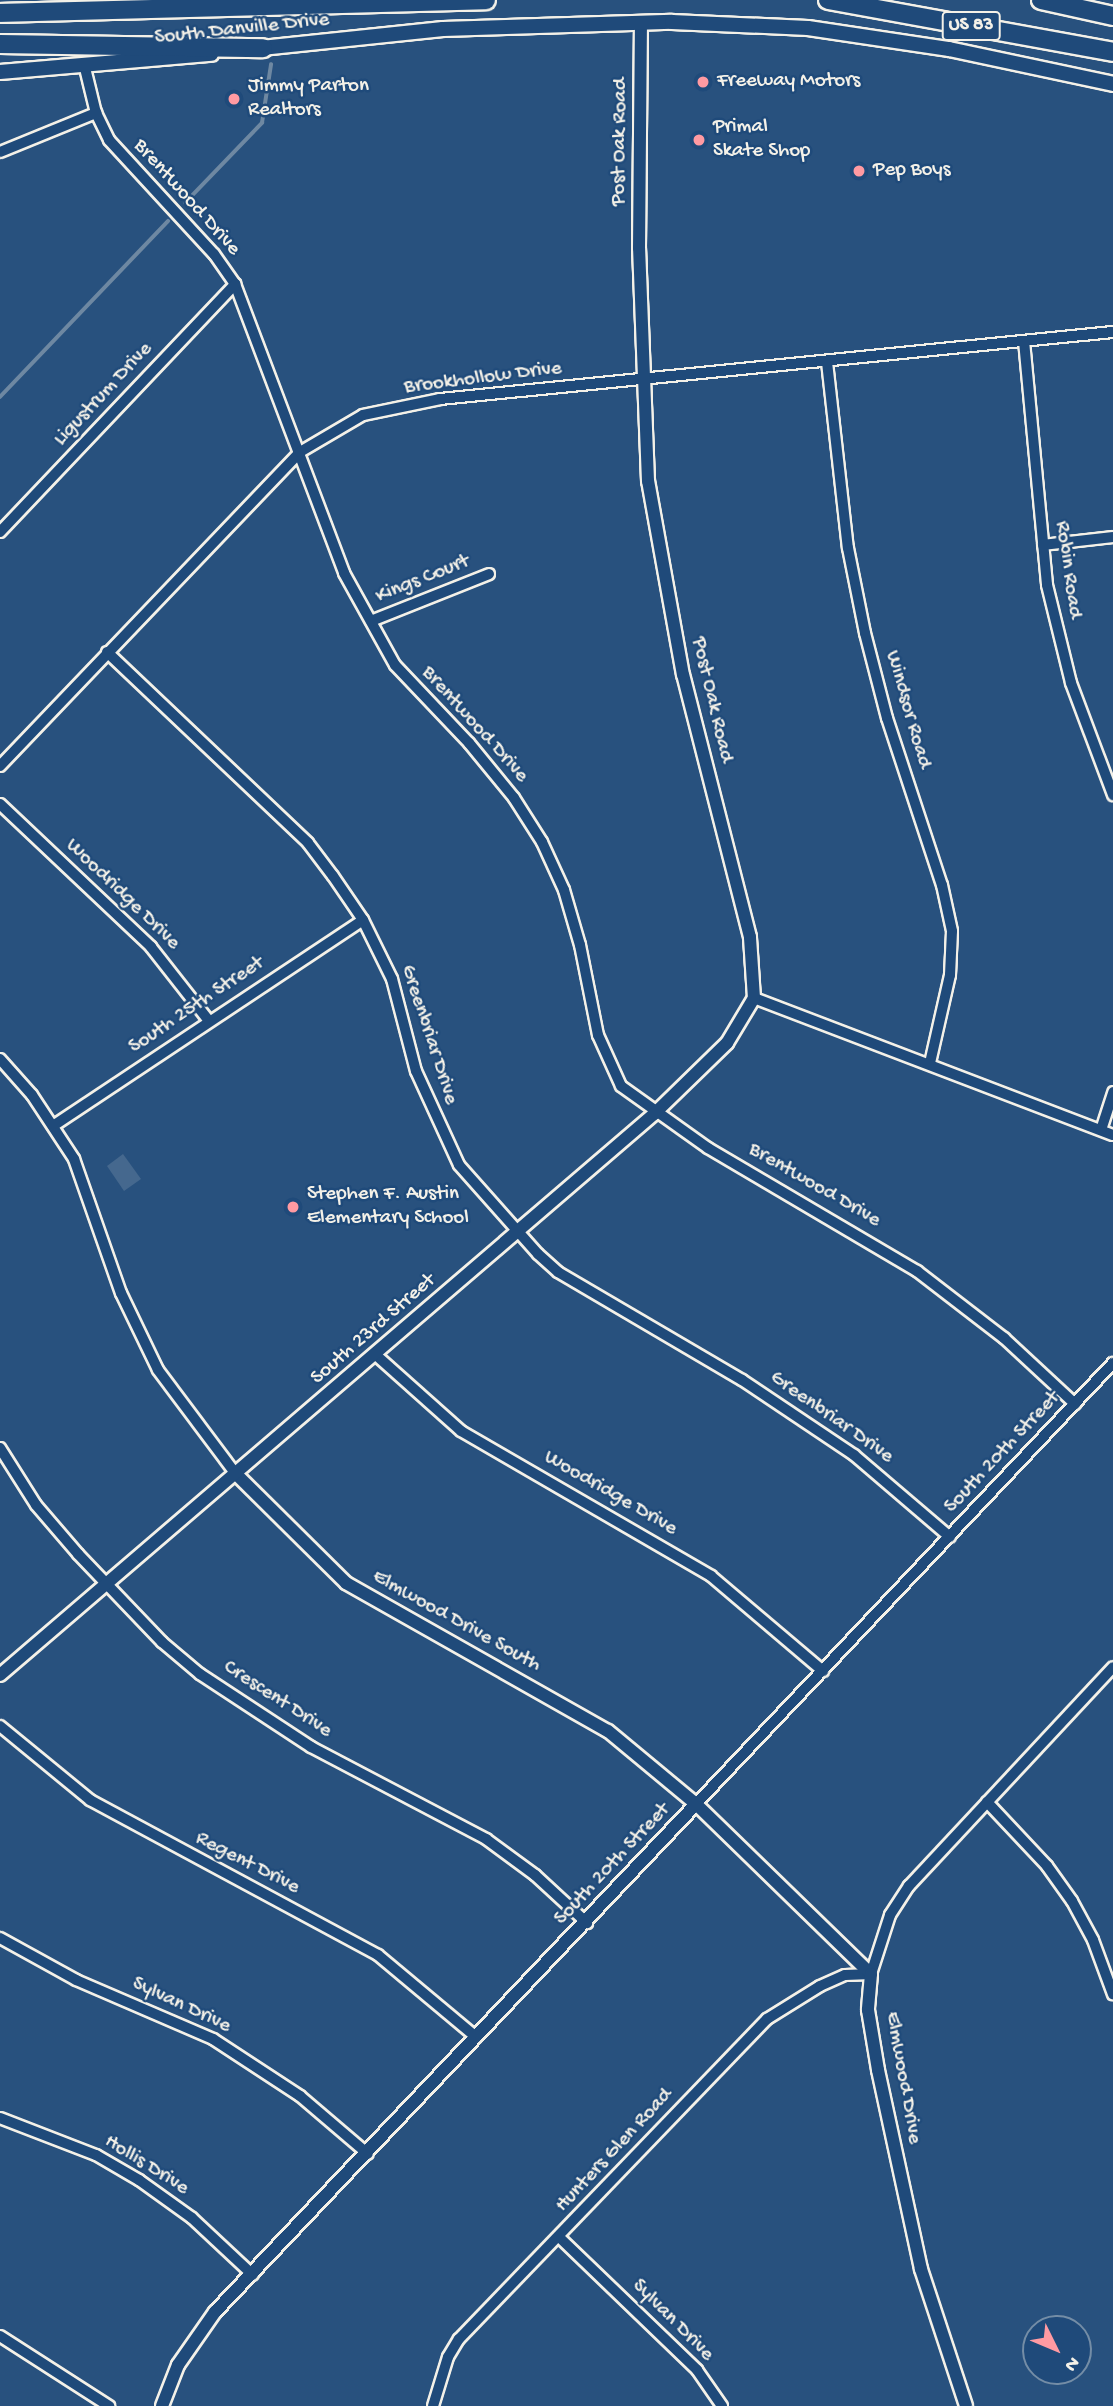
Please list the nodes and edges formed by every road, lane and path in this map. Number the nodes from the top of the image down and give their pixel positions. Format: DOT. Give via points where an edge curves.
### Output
graph roads {
  1 [pos="486,0"];
  2 [pos="828,0"];
  3 [pos="1041,0"];
  4 [pos="0,13"];
  5 [pos="1113,16"];
  6 [pos="641,25"];
  7 [pos="0,44"];
  8 [pos="262,48"];
  9 [pos="1113,52"];
  10 [pos="85,68"];
  11 [pos="0,72"];
  12 [pos="1113,84"];
  13 [pos="96,113"];
  14 [pos="0,152"];
  15 [pos="235,284"];
  16 [pos="1113,332"];
  17 [pos="1024,341"];
  18 [pos="827,362"];
  19 [pos="643,382"];
  20 [pos="300,452"];
  21 [pos="0,532"];
  22 [pos="1113,537"];
  23 [pos="1043,545"];
  24 [pos="489,574"];
  25 [pos="371,621"];
  26 [pos="107,652"];
  27 [pos="0,766"];
  28 [pos="1113,795"];
  29 [pos="0,804"];
  30 [pos="363,920"];
  31 [pos="754,998"];
  32 [pos="209,1021"];
  33 [pos="0,1059"];
  34 [pos="930,1063"];
  35 [pos="1113,1092"];
  36 [pos="654,1114"];
  37 [pos="53,1126"];
  38 [pos="1101,1130"];
  39 [pos="1113,1135"];
  40 [pos="517,1232"];
  41 [pos="376,1355"];
  42 [pos="1113,1363"];
  43 [pos="1075,1404"];
  44 [pos="0,1448"];
  45 [pos="235,1473"];
  46 [pos="950,1537"];
  47 [pos="104,1584"];
  48 [pos="1113,1667"];
  49 [pos="823,1671"];
  50 [pos="0,1675"];
  51 [pos="0,1726"];
  52 [pos="988,1802"];
  53 [pos="696,1804"];
  54 [pos="587,1923"];
  55 [pos="0,1938"];
  56 [pos="871,1974"];
  57 [pos="1113,1994"];
  58 [pos="476,2038"];
  59 [pos="0,2118"];
  60 [pos="368,2154"];
  61 [pos="559,2238"];
  62 [pos="253,2275"];
  63 [pos="0,2336"];
  64 [pos="109,2406"];
  65 [pos="162,2406"];
  66 [pos="433,2406"];
  67 [pos="722,2406"];
  68 [pos="966,2406"];
  1 -- 4 [label="highway"];
  2 -- 9 [label="highway, US 83"];
  3 -- 5 [label="highway"];
  6 -- 8 [label="main road, South Danville Drive" via="443,29"];
  6 -- 12 [label="main road, South Danville Drive" via="808,28 949,49"];
  6 -- 19 [label="street, Post Oak Road"];
  7 -- 8 [label="highway"];
  8 -- 10 [label="main road, South Danville Drive"];
  10 -- 11 [label="main road, South Danville Drive"];
  10 -- 13 [label="street, Brentwood Drive"];
  13 -- 14 [label="street"];
  13 -- 15 [label="street, Brentwood Drive" via="124,159 214,254"];
  15 -- 20 [label="street, Brentwood Drive"];
  15 -- 21 [label="street, Ligustrum Drive"];
  16 -- 17 [label="street, Brookhollow Drive"];
  17 -- 18 [label="street, Brookhollow Drive"];
  17 -- 23 [label="street, Robin Road"];
  18 -- 19 [label="street, Brookhollow Drive"];
  18 -- 34 [label="street, Windsor Road" via="848,548 865,633 952,931 950,975"];
  19 -- 20 [label="street, Brookhollow Drive" via="440,399 363,415"];
  19 -- 31 [label="street, Post Oak Road" via="648,481 660,556 683,675 750,936"];
  20 -- 25 [label="street, Brentwood Drive" via="344,573"];
  20 -- 26 [label="street, Brookhollow Drive"];
  22 -- 23 [label="street"];
  23 -- 28 [label="street, Robin Road" via="1057,633"];
  24 -- 25 [label="street, Kings Court"];
  25 -- 36 [label="street, Brentwood Drive" via="395,665 469,743 514,798 542,842 567,901 606,1056 621,1086"];
  26 -- 27 [label="street, Brookhollow Drive"];
  26 -- 30 [label="street, Greenbriar Drive" via="308,843"];
  29 -- 32 [label="street, Woodridge Drive" via="151,947"];
  30 -- 32 [label="street, South 25th Street"];
  30 -- 40 [label="street, Greenbriar Drive" via="392,979 416,1071 436,1122 459,1165"];
  31 -- 34 [label="street"];
  31 -- 36 [label="street, South 23rd Street" via="727,1043"];
  32 -- 37 [label="street, South 25th Street"];
  33 -- 37 [label="street, Elmwood Drive South"];
  34 -- 38 [label="street"];
  35 -- 38 [label="street"];
  36 -- 40 [label="street, South 23rd Street"];
  36 -- 43 [label="street, Brentwood Drive" via="917,1271 1004,1338"];
  37 -- 45 [label="street, Elmwood Drive South" via="88,1190 136,1331 174,1397"];
  38 -- 39 [label="street"];
  40 -- 41 [label="street, South 23rd Street"];
  40 -- 46 [label="street, Greenbriar Drive" via="558,1272 742,1380 855,1455"];
  41 -- 45 [label="street, South 23rd Street"];
  41 -- 49 [label="street, Woodridge Drive" via="461,1431 710,1576"];
  42 -- 43 [label="street, South 20th Street"];
  43 -- 46 [label="street, South 20th Street"];
  44 -- 47 [label="street, Crescent Drive" via="36,1505"];
  45 -- 47 [label="street, South 23rd Street"];
  45 -- 53 [label="street, Elmwood Drive South" via="346,1583 426,1632 582,1713"];
  46 -- 49 [label="street, South 20th Street"];
  47 -- 50 [label="street, South 23rd Street"];
  47 -- 54 [label="street, Crescent Drive" via="162,1642 232,1696 311,1747 486,1839"];
  48 -- 52 [label="street, Elmwood Drive"];
  49 -- 53 [label="street, South 20th Street"];
  51 -- 58 [label="street, Regent Drive" via="90,1800 378,1955"];
  52 -- 56 [label="street, Elmwood Drive" via="909,1886 890,1915"];
  52 -- 57 [label="street" via="1072,1901"];
  53 -- 54 [label="street, South 20th Street"];
  53 -- 56 [label="street, Elmwood Drive South"];
  54 -- 58 [label="street, South 20th Street"];
  55 -- 60 [label="street, Sylvan Drive" via="76,1980 213,2039 300,2096"];
  56 -- 61 [label="street, Hunters Glen Road" via="845,1975 767,2019"];
  56 -- 68 [label="street, Elmwood Drive" via="868,2010 878,2070 921,2269"];
  58 -- 60 [label="street, South 20th Street"];
  59 -- 62 [label="street, Hollis Drive" via="96,2155 139,2180 192,2218"];
  60 -- 62 [label="street, South 20th Street"];
  61 -- 66 [label="street, Hunters Glen Road" via="459,2339 448,2357"];
  61 -- 67 [label="street, Sylvan Drive" via="697,2370"];
  62 -- 65 [label="street, South 20th Street" via="195,2338"];
  63 -- 64 [label="street"];
}
